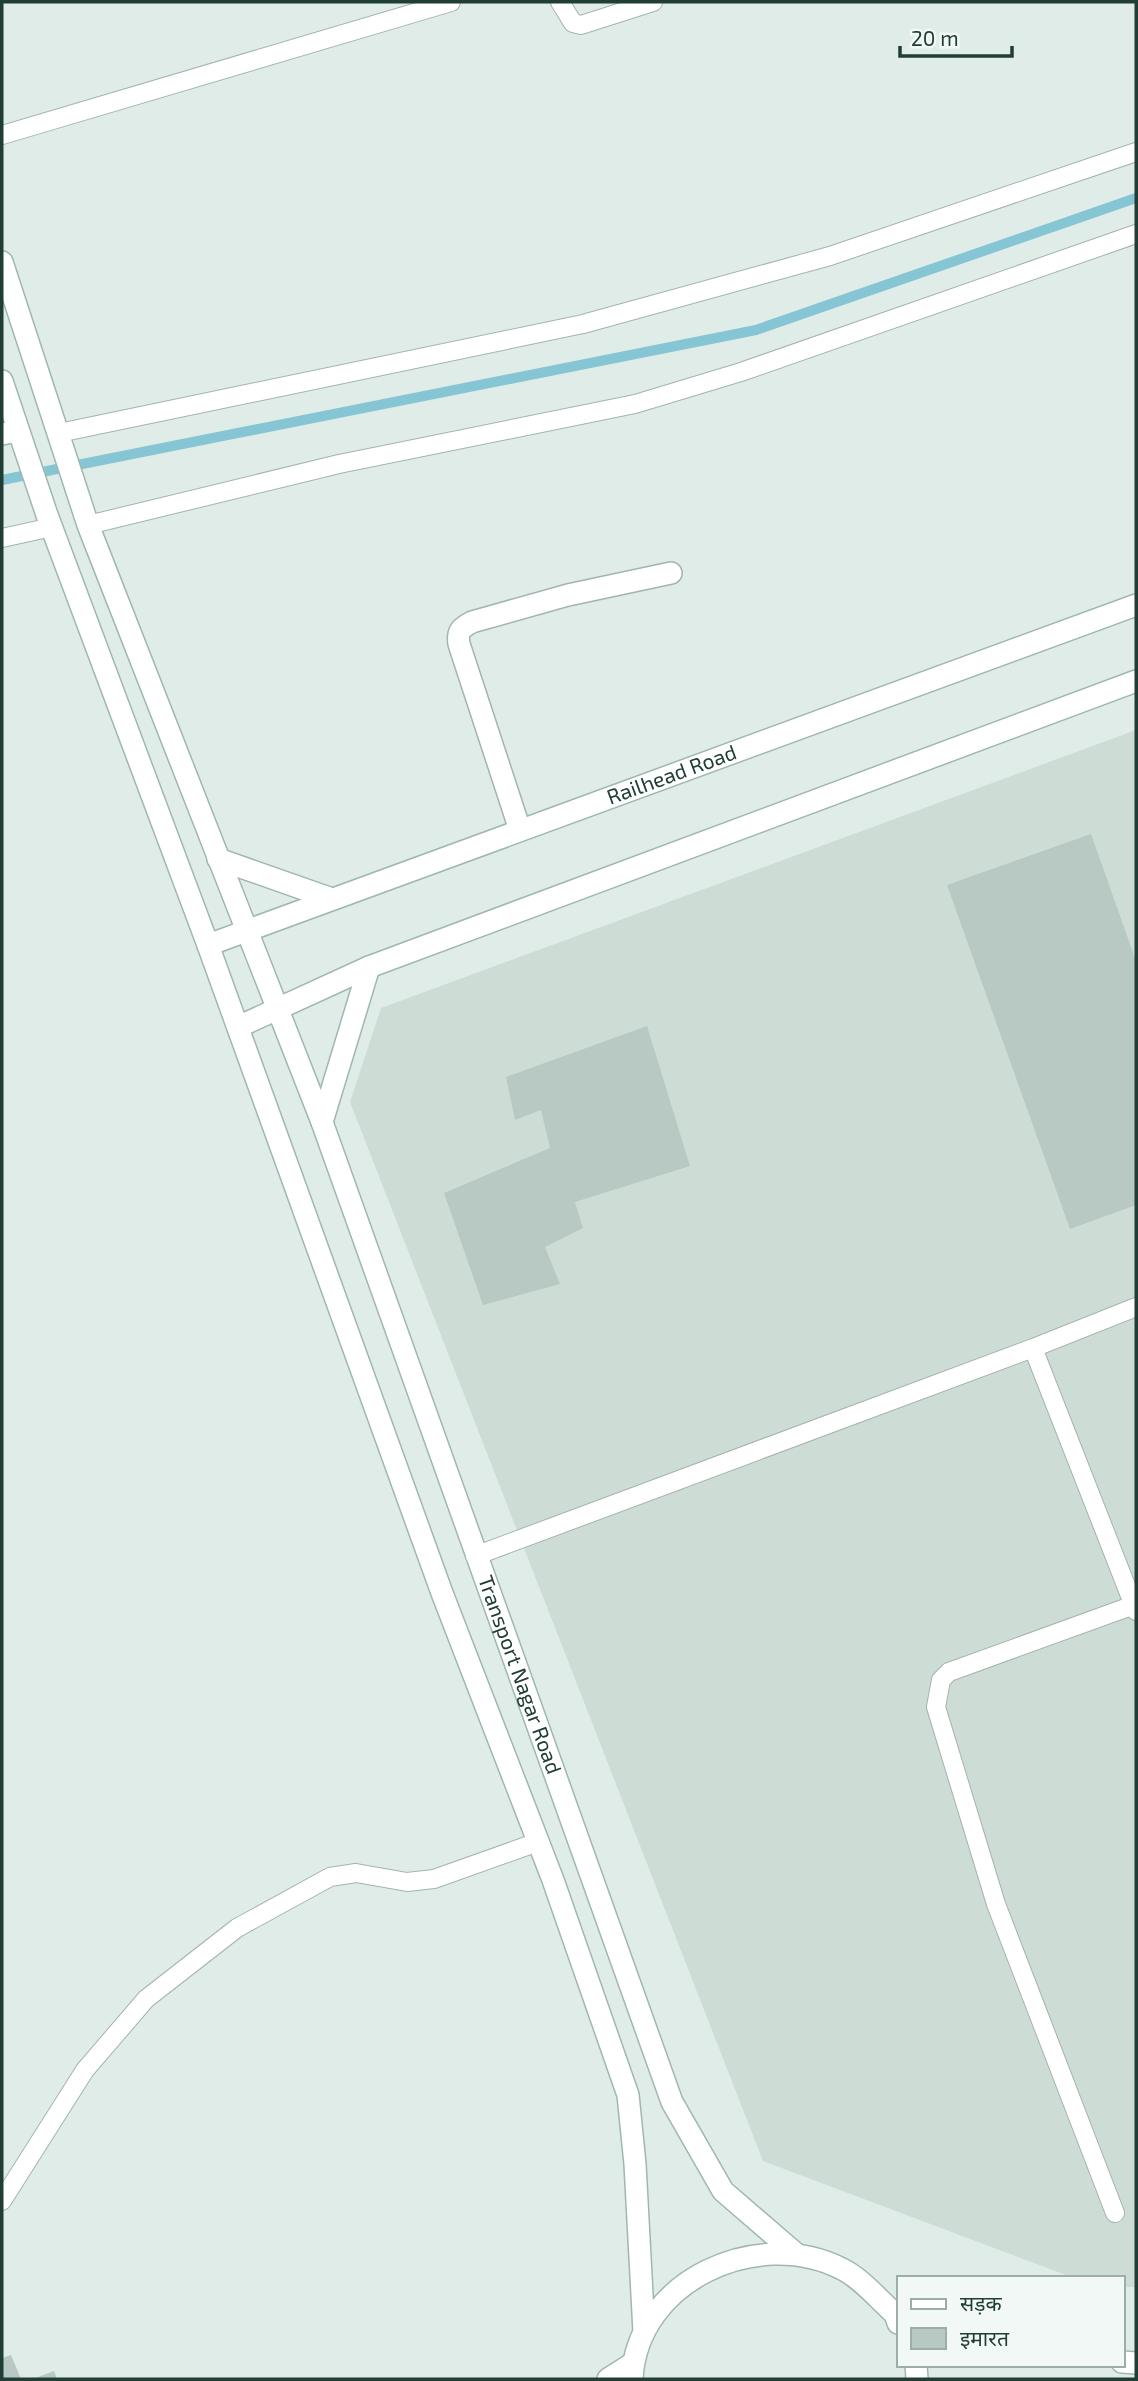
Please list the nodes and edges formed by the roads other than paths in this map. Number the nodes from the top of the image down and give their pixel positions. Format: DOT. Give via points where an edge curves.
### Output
graph roads {
  1 [pos="452,2"];
  2 [pos="560,2"];
  3 [pos="653,2"];
  4 [pos="2,135"];
  5 [pos="1136,152"];
  6 [pos="1136,234"];
  7 [pos="2,262"];
  8 [pos="2,381"];
  9 [pos="10,433"];
  10 [pos="61,438"];
  11 [pos="86,516"];
  12 [pos="50,521"];
  13 [pos="2,538"];
  14 [pos="671,573"];
  15 [pos="1136,605"];
  16 [pos="1136,681"];
  17 [pos="520,830"];
  18 [pos="218,859"];
  19 [pos="332,899"];
  20 [pos="246,930"];
  21 [pos="208,945"];
  22 [pos="369,967"];
  23 [pos="277,1009"];
  24 [pos="238,1027"];
  25 [pos="322,1122"];
  26 [pos="1136,1307"];
  27 [pos="1033,1348"];
  28 [pos="475,1556"];
  29 [pos="1135,1608"];
  30 [pos="538,1842"];
  31 [pos="2,2201"];
  32 [pos="1115,2213"];
  33 [pos="795,2253"];
  34 [pos="897,2318"];
  35 [pos="644,2333"];
  36 [pos="633,2371"];
  37 [pos="608,2379"];
  1 -- 4 [label="lane"];
  2 -- 3 [label="lane" via="573,23 581,25"];
  5 -- 10 [label="lane" via="830,256 583,324"];
  6 -- 11 [label="lane" via="741,372 635,404"];
  7 -- 10 [label="main road"];
  8 -- 9 [label="main road"];
  9 -- 12 [label="main road" via="25,452"];
  10 -- 11 [label="main road, Transport Nagar Road"];
  11 -- 18 [label="main road, Transport Nagar Road"];
  12 -- 13 [label="lane"];
  12 -- 21 [label="main road"];
  14 -- 17 [label="main road" via="472,622 457,635"];
  15 -- 17 [label="main road, Railhead Road"];
  16 -- 22 [label="main road"];
  17 -- 19 [label="main road, Railhead Road"];
  18 -- 19 [label="main road"];
  18 -- 20 [label="main road, Transport Nagar Road"];
  19 -- 20 [label="main road, Railhead Road"];
  20 -- 21 [label="main road, Railhead Road"];
  20 -- 23 [label="main road, Transport Nagar Road"];
  21 -- 24 [label="main road"];
  22 -- 23 [label="main road"];
  22 -- 25 [label="main road"];
  23 -- 24 [label="main road"];
  23 -- 25 [label="main road, Transport Nagar Road"];
  24 -- 30 [label="main road" via="442,1593"];
  25 -- 28 [label="main road, Transport Nagar Road"];
  26 -- 27 [label="lane"];
  27 -- 28 [label="lane"];
  27 -- 29 [label="lane"];
  28 -- 33 [label="main road, Transport Nagar Road" via="672,2102 723,2191"];
  29 -- 32 [label="lane" via="949,1672 941,1680 936,1707 996,1904"];
  30 -- 31 [label="lane" via="435,1880 407,1882 356,1873 330,1877 237,1928 146,1999 94,2060"];
  30 -- 35 [label="main road" via="628,2095"];
  33 -- 34 [label="main road" via="843,2269"];
  33 -- 35 [label="main road" via="747,2255 700,2273 674,2292"];
  35 -- 36 [label="main road"];
  36 -- 37 [label="main road"];
}
